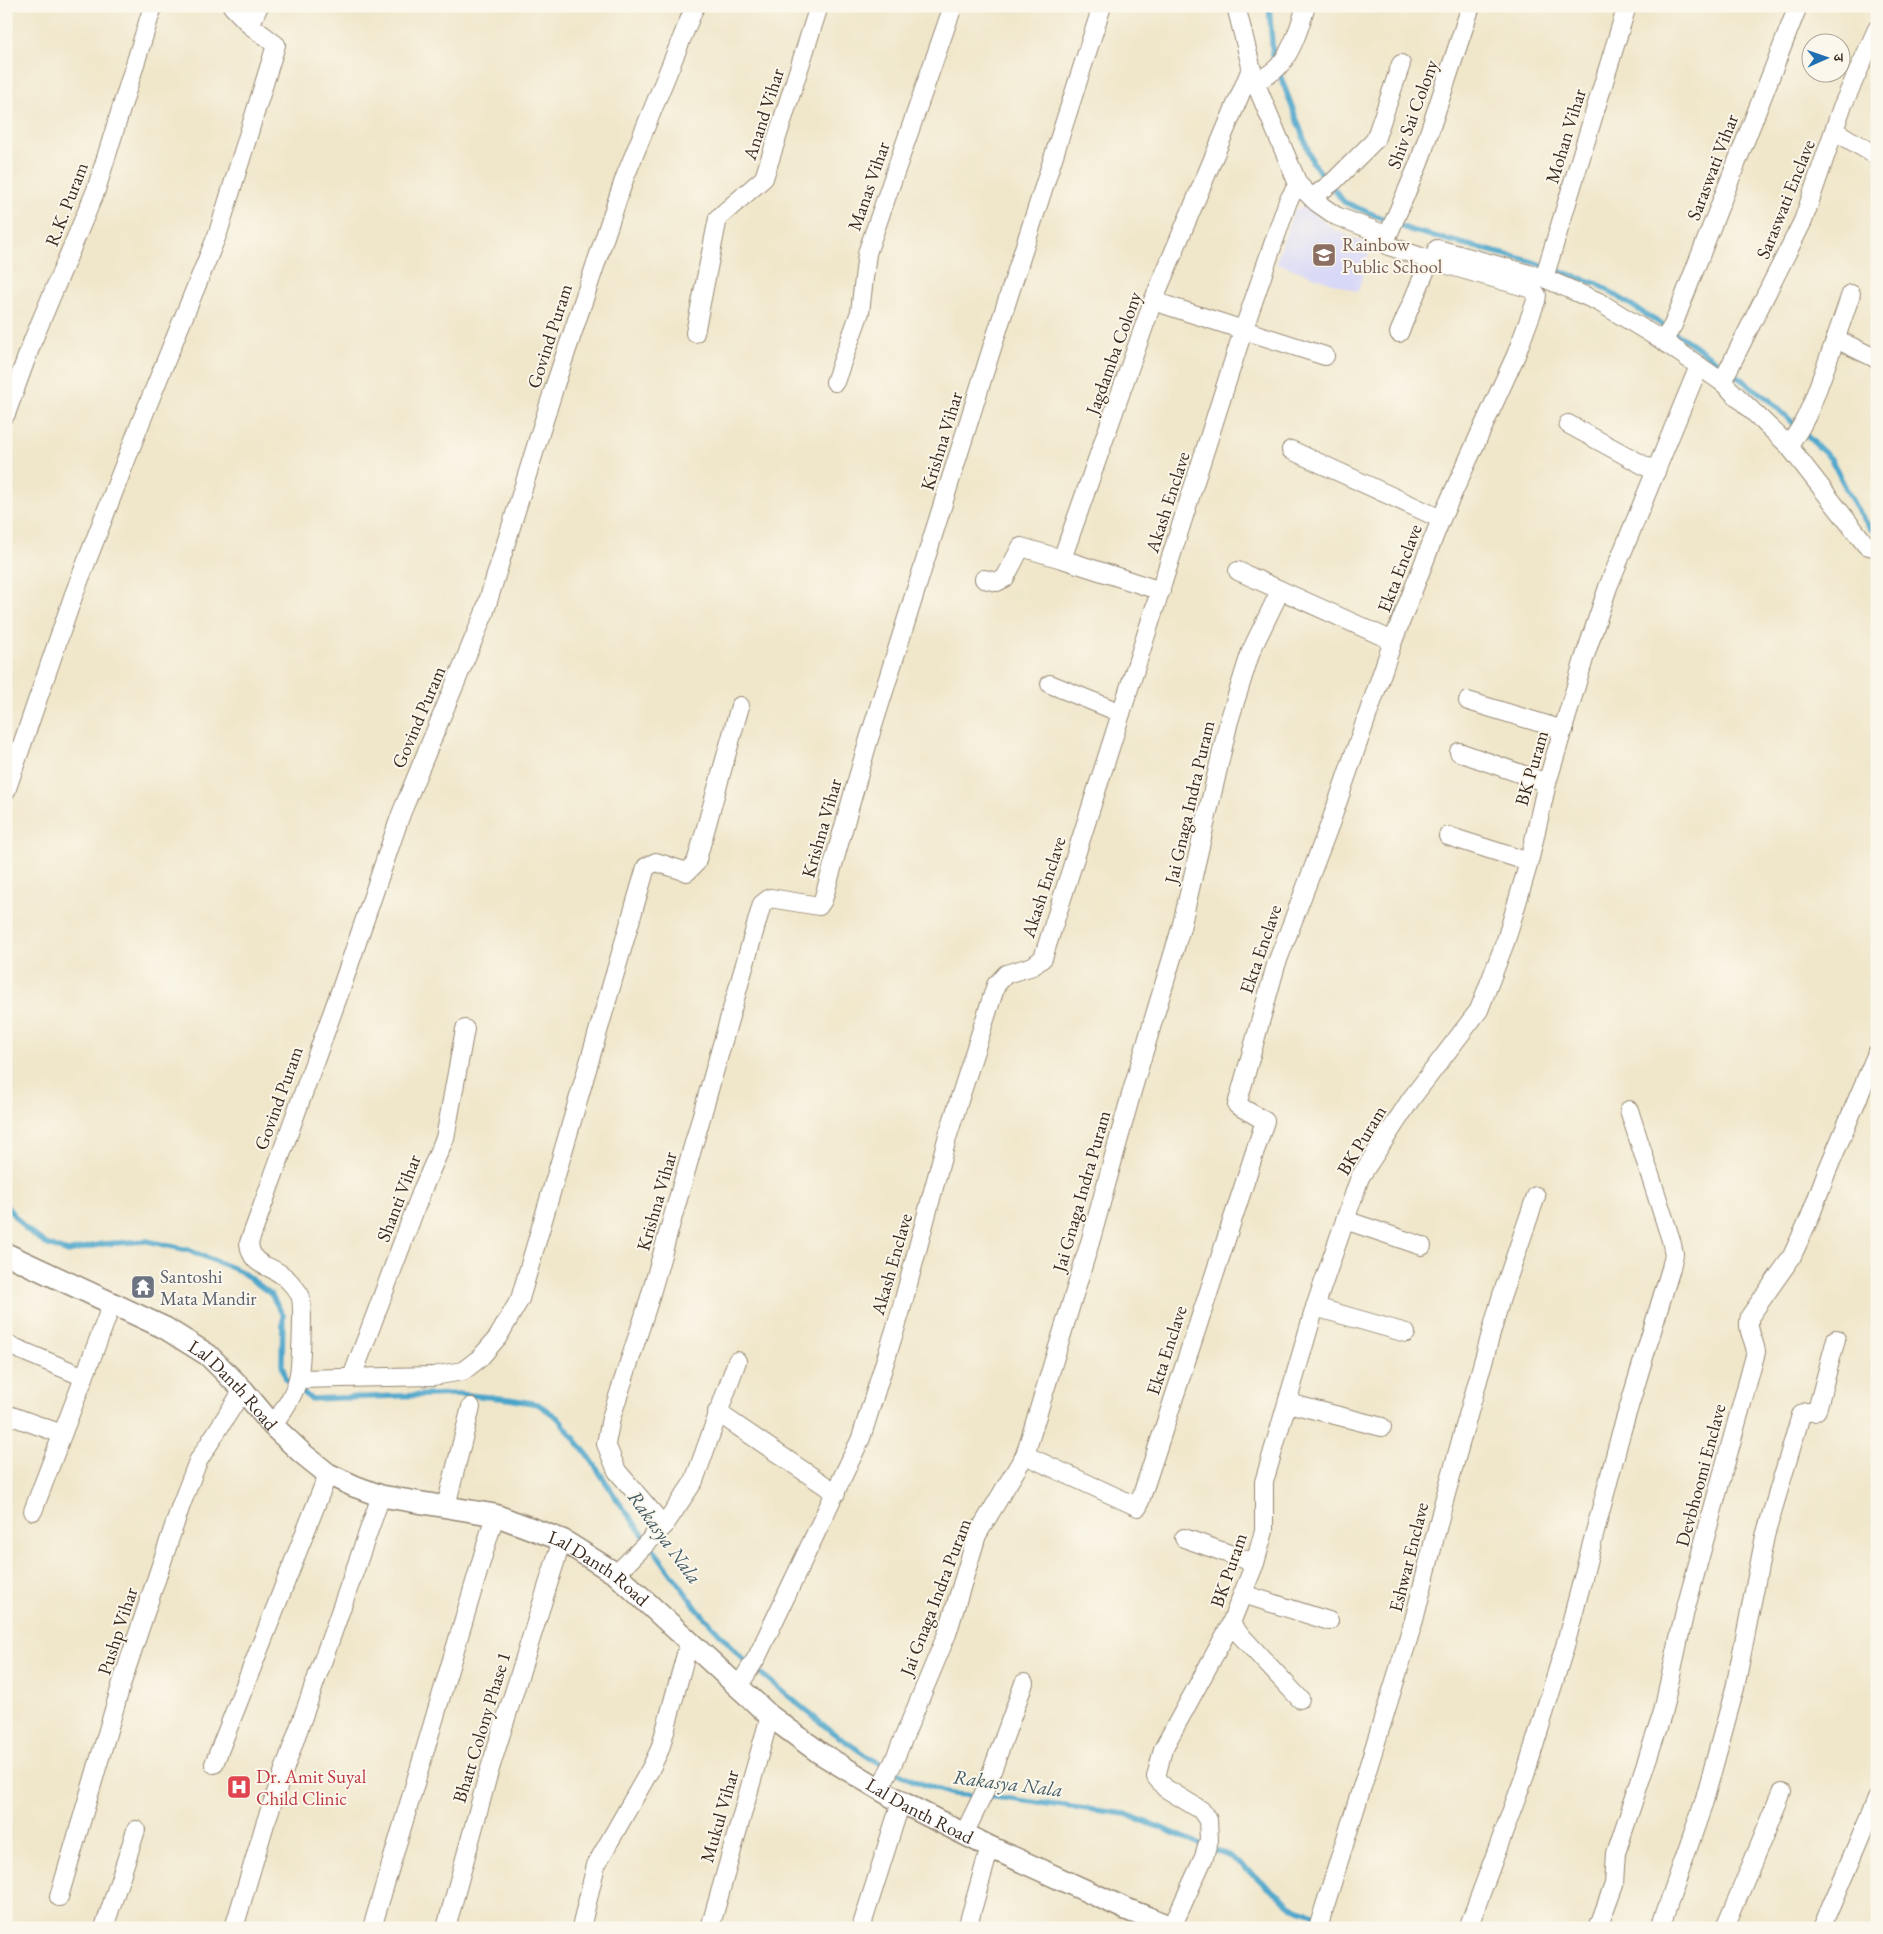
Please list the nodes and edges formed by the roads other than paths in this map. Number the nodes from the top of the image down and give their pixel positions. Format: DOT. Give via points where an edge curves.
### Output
graph roads {
  1 [pos="153,6"];
  2 [pos="232,6"];
  3 [pos="258,6"];
  4 [pos="695,6"];
  5 [pos="819,6"];
  6 [pos="953,6"];
  7 [pos="1102,6"];
  8 [pos="1236,6"];
  9 [pos="1306,6"];
  10 [pos="1471,6"];
  11 [pos="1627,6"];
  12 [pos="1798,6"];
  13 [pos="250,25"];
  14 [pos="1877,29"];
  15 [pos="1401,64"];
  16 [pos="1253,75"];
  17 [pos="1835,131"];
  18 [pos="1877,156"];
  19 [pos="1298,184"];
  20 [pos="1324,188"];
  21 [pos="1391,227"];
  22 [pos="1371,229"];
  23 [pos="1430,260"];
  24 [pos="1543,274"];
  25 [pos="1851,294"];
  26 [pos="1153,301"];
  27 [pos="1243,330"];
  28 [pos="695,333"];
  29 [pos="1400,333"];
  30 [pos="1668,334"];
  31 [pos="1836,338"];
  32 [pos="1325,356"];
  33 [pos="1877,359"];
  34 [pos="1699,366"];
  35 [pos="1727,373"];
  36 [pos="835,382"];
  37 [pos="6,414"];
  38 [pos="1568,424"];
  39 [pos="1792,440"];
  40 [pos="1291,450"];
  41 [pos="1656,472"];
  42 [pos="1441,519"];
  43 [pos="1877,548"];
  44 [pos="1062,559"];
  45 [pos="1238,571"];
  46 [pos="984,579"];
  47 [pos="1280,590"];
  48 [pos="1161,591"];
  49 [pos="1393,641"];
  50 [pos="1050,684"];
  51 [pos="1468,701"];
  52 [pos="740,706"];
  53 [pos="1121,713"];
  54 [pos="1564,730"];
  55 [pos="1459,752"];
  56 [pos="1547,783"];
  57 [pos="6,791"];
  58 [pos="1448,836"];
  59 [pos="1529,862"];
  60 [pos="465,1029"];
  61 [pos="1877,1053"];
  62 [pos="1629,1110"];
  63 [pos="1536,1196"];
  64 [pos="1345,1220"];
  65 [pos="1422,1246"];
  66 [pos="6,1254"];
  67 [pos="112,1304"];
  68 [pos="1315,1307"];
  69 [pos="1406,1333"];
  70 [pos="1836,1338"];
  71 [pos="6,1344"];
  72 [pos="737,1361"];
  73 [pos="84,1377"];
  74 [pos="352,1377"];
  75 [pos="298,1379"];
  76 [pos="243,1390"];
  77 [pos="1288,1403"];
  78 [pos="471,1407"];
  79 [pos="717,1412"];
  80 [pos="6,1414"];
  81 [pos="273,1426"];
  82 [pos="1382,1427"];
  83 [pos="62,1434"];
  84 [pos="1025,1455"];
  85 [pos="328,1474"];
  86 [pos="836,1493"];
  87 [pos="381,1496"];
  88 [pos="446,1506"];
  89 [pos="33,1511"];
  90 [pos="495,1515"];
  91 [pos="662,1529"];
  92 [pos="1184,1538"];
  93 [pos="562,1540"];
  94 [pos="1255,1563"];
  95 [pos="616,1574"];
  96 [pos="1243,1594"];
  97 [pos="1329,1621"];
  98 [pos="1230,1625"];
  99 [pos="689,1643"];
  100 [pos="743,1680"];
  101 [pos="1024,1683"];
  102 [pos="1300,1699"];
  103 [pos="770,1716"];
  104 [pos="214,1764"];
  105 [pos="886,1776"];
  106 [pos="1782,1792"];
  107 [pos="1877,1799"];
  108 [pos="901,1802"];
  109 [pos="136,1830"];
  110 [pos="964,1834"];
  111 [pos="990,1847"];
  112 [pos="59,1897"];
  113 [pos="1144,1922"];
  114 [pos="1173,1927"];
  115 [pos="104,1928"];
  116 [pos="234,1928"];
  117 [pos="372,1928"];
  118 [pos="446,1928"];
  119 [pos="581,1928"];
  120 [pos="710,1928"];
  121 [pos="861,1928"];
  122 [pos="967,1928"];
  123 [pos="1318,1928"];
  124 [pos="1468,1928"];
  125 [pos="1598,1928"];
  126 [pos="1660,1928"];
  127 [pos="1725,1928"];
  128 [pos="1822,1928"];
  1 -- 37 [label="street, R.K. Puram" via="96,190 33,340"];
  2 -- 13 [label="street"];
  3 -- 13 [label="street"];
  4 -- 75 [label="street, Govind Puram" via="625,177 555,385 484,614 400,814 249,1243 255,1261 282,1275 300,1295"];
  5 -- 28 [label="street, Anand Vihar" via="764,178 718,218"];
  6 -- 36 [label="street, Manas Vihar" via="867,253 860,312"];
  7 -- 91 [label="street, Krishna Vihar" via="868,742 823,900 819,906 770,898 762,904 648,1304 611,1418 606,1444 617,1471"];
  8 -- 16 [label="street"];
  9 -- 16 [label="street" via="1298,32 1276,68"];
  10 -- 21 [label="street, Shiv Sai Colony" via="1419,162"];
  11 -- 24 [label="street, Mohan Vihar"];
  12 -- 30 [label="street, Saraswati Vihar"];
  13 -- 57 [label="street" via="276,45 218,233 74,594"];
  14 -- 17 [label="street, Saraswati Enclave" via="1842,107"];
  15 -- 20 [label="street" via="1375,140"];
  16 -- 19 [label="street"];
  16 -- 26 [label="street, Jagdamba Colony"];
  17 -- 18 [label="street"];
  17 -- 35 [label="street, Saraswati Enclave" via="1803,221"];
  19 -- 20 [label="street"];
  19 -- 27 [label="street, Akash Enclave" via="1288,201"];
  20 -- 22 [label="street" via="1336,216"];
  21 -- 22 [label="street"];
  21 -- 24 [label="street"];
  22 -- 23 [label="street" via="1389,246"];
  23 -- 24 [label="street"];
  23 -- 29 [label="street"];
  24 -- 30 [label="street"];
  24 -- 42 [label="street, Ekta Enclave" via="1516,355"];
  25 -- 31 [label="street"];
  26 -- 27 [label="street"];
  26 -- 44 [label="street, Jagdamba Colony"];
  27 -- 32 [label="street"];
  27 -- 48 [label="street, Akash Enclave"];
  30 -- 34 [label="street"];
  31 -- 33 [label="street"];
  31 -- 39 [label="street" via="1806,419"];
  34 -- 35 [label="street"];
  34 -- 41 [label="street, BK Puram"];
  35 -- 39 [label="street"];
  38 -- 41 [label="street"];
  39 -- 43 [label="street" via="1866,545"];
  40 -- 42 [label="street"];
  41 -- 54 [label="street, BK Puram" via="1608,587"];
  42 -- 49 [label="street, Ekta Enclave"];
  44 -- 46 [label="street" via="1021,547 1005,578 997,582"];
  44 -- 48 [label="street"];
  45 -- 47 [label="street"];
  47 -- 49 [label="street"];
  47 -- 84 [label="street, Jai Gnaga Indra Puram" via="1251,651 1228,721 1182,928"];
  48 -- 53 [label="street, Akash Enclave"];
  49 -- 84 [label="street, Ekta Enclave" via="1330,824 1276,964 1237,1105 1265,1121 1138,1507"];
  50 -- 53 [label="street"];
  51 -- 54 [label="street"];
  52 -- 74 [label="street" via="696,863 687,872 656,862 646,867 520,1299 498,1337 480,1358 463,1371 433,1376"];
  53 -- 86 [label="street, Akash Enclave" via="1043,958 1033,966 1006,974 996,985 948,1135 900,1314 861,1438"];
  54 -- 56 [label="street, BK Puram"];
  55 -- 56 [label="street"];
  56 -- 59 [label="street, BK Puram"];
  58 -- 59 [label="street"];
  59 -- 64 [label="street, BK Puram" via="1506,940 1479,1010 1412,1099 1360,1177"];
  60 -- 74 [label="street, Shanti Vihar" via="445,1138"];
  61 -- 125 [label="street, Devbhoomi Enclave" via="1791,1258 1750,1316 1749,1331 1756,1352 1685,1611 1662,1715 1616,1854 1614,1884"];
  62 -- 124 [label="street" via="1674,1254 1620,1433 1565,1646 1525,1775"];
  63 -- 123 [label="street, Eshwar Enclave" via="1501,1298 1414,1620"];
  64 -- 65 [label="street"];
  64 -- 68 [label="street, BK Puram"];
  66 -- 67 [label="street, Lal Danth Road"];
  67 -- 73 [label="street"];
  67 -- 76 [label="street, Lal Danth Road" via="165,1328 208,1355"];
  68 -- 69 [label="street"];
  68 -- 77 [label="street, BK Puram"];
  70 -- 126 [label="street" via="1817,1410 1803,1412 1798,1424 1765,1536 1735,1688 1703,1805"];
  71 -- 73 [label="street"];
  72 -- 79 [label="street"];
  73 -- 83 [label="street"];
  74 -- 75 [label="street"];
  75 -- 81 [label="street, Govind Puram"];
  76 -- 81 [label="street, Lal Danth Road"];
  76 -- 112 [label="street, Pushp Vihar" via="198,1461 181,1505 123,1679"];
  77 -- 82 [label="street"];
  77 -- 94 [label="street, BK Puram" via="1264,1482 1264,1531"];
  78 -- 88 [label="street"];
  79 -- 86 [label="street"];
  79 -- 91 [label="street" via="694,1481"];
  80 -- 83 [label="street"];
  81 -- 85 [label="street, Lal Danth Road"];
  83 -- 89 [label="street"];
  84 -- 105 [label="street, Jai Gnaga Indra Puram" via="977,1535 947,1634"];
  85 -- 87 [label="street, Lal Danth Road"];
  85 -- 104 [label="street"];
  86 -- 100 [label="street, Akash Enclave"];
  87 -- 88 [label="street, Lal Danth Road"];
  87 -- 116 [label="street" via="265,1824"];
  88 -- 90 [label="street, Lal Danth Road"];
  90 -- 93 [label="street, Lal Danth Road"];
  90 -- 117 [label="street"];
  91 -- 95 [label="street"];
  92 -- 94 [label="street"];
  93 -- 95 [label="street, Lal Danth Road"];
  93 -- 118 [label="street, Bhatt Colony Phase 1" via="488,1775"];
  94 -- 96 [label="street, BK Puram"];
  95 -- 99 [label="street, Lal Danth Road"];
  96 -- 97 [label="street"];
  96 -- 98 [label="street, BK Puram"];
  98 -- 102 [label="street"];
  98 -- 114 [label="street, BK Puram" via="1163,1749 1156,1777 1165,1788 1201,1810 1208,1820 1206,1849"];
  99 -- 100 [label="street, Lal Danth Road"];
  99 -- 119 [label="street" via="660,1749 596,1865"];
  100 -- 103 [label="street, Lal Danth Road"];
  101 -- 110 [label="street" via="982,1797"];
  103 -- 105 [label="street, Lal Danth Road" via="820,1753"];
  103 -- 120 [label="street, Mukul Vihar"];
  105 -- 108 [label="street, Lal Danth Road"];
  106 -- 127 [label="street"];
  107 -- 128 [label="street"];
  108 -- 110 [label="street, Lal Danth Road"];
  108 -- 121 [label="street"];
  109 -- 115 [label="street"];
  110 -- 111 [label="street, Lal Danth Road"];
  111 -- 113 [label="street, Lal Danth Road"];
  111 -- 122 [label="street"];
  113 -- 114 [label="street, Lal Danth Road"];
}
